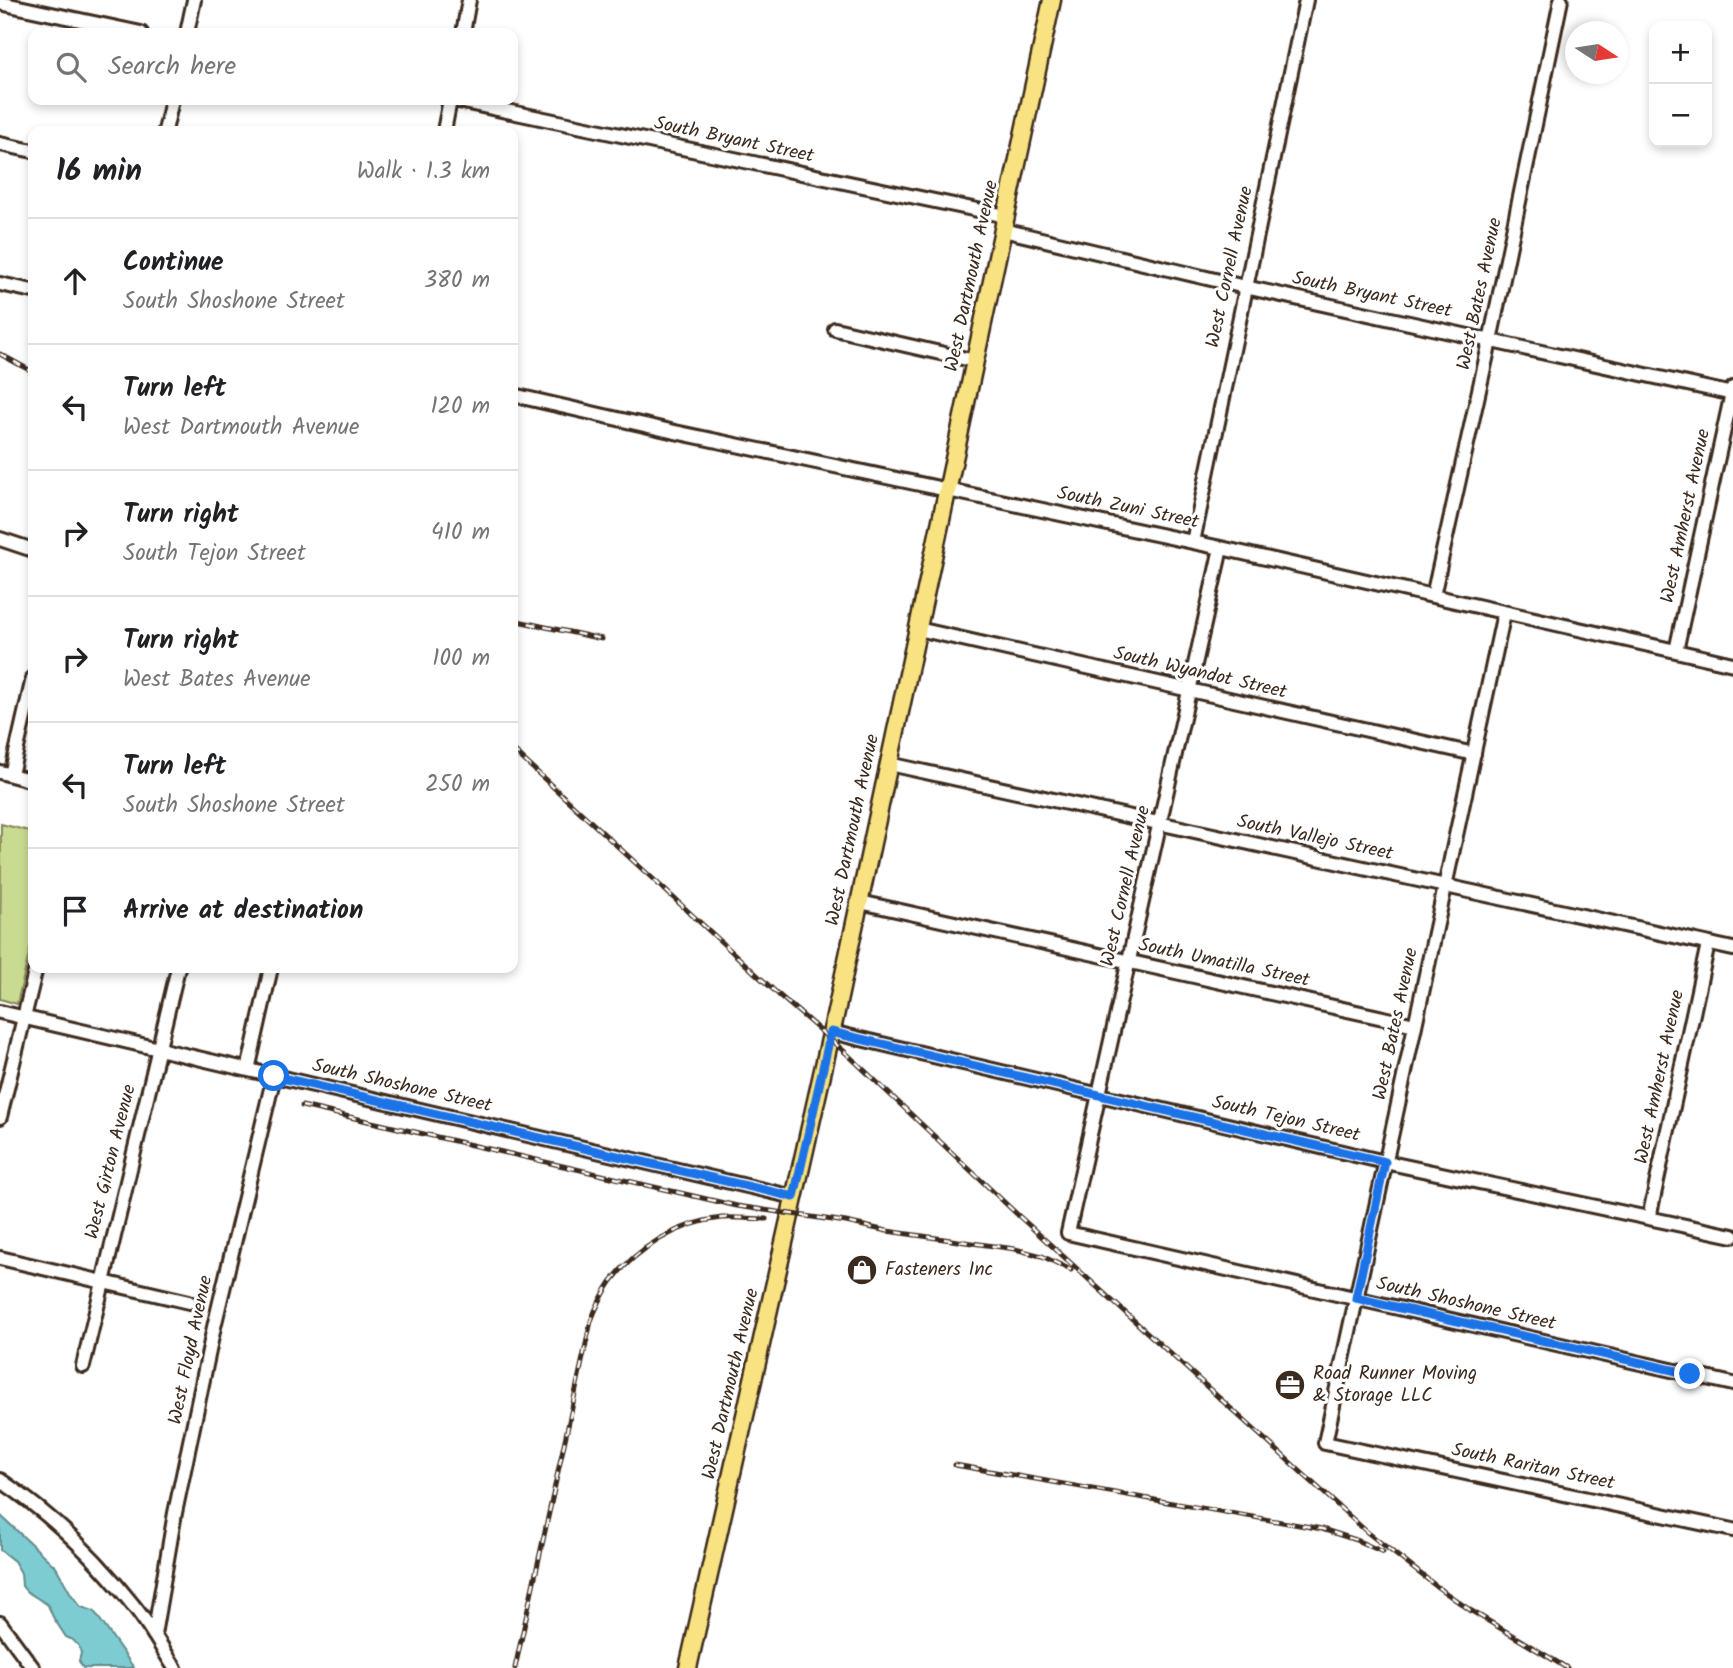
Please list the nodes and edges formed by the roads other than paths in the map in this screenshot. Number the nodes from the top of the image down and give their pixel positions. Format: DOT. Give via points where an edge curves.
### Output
graph roads {
  1 [pos="194,0"];
  2 [pos="469,0"];
  3 [pos="1052,0"];
  4 [pos="1306,0"];
  5 [pos="1561,0"];
  6 [pos="0,3"];
  7 [pos="118,28"];
  8 [pos="188,28"];
  9 [pos="464,28"];
  10 [pos="171,105"];
  11 [pos="451,105"];
  12 [pos="474,105"];
  13 [pos="166,126"];
  14 [pos="445,126"];
  15 [pos="0,144"];
  16 [pos="28,150"];
  17 [pos="1005,223"];
  18 [pos="0,284"];
  19 [pos="1245,287"];
  20 [pos="28,290"];
  21 [pos="835,329"];
  22 [pos="1490,341"];
  23 [pos="975,361"];
  24 [pos="1733,392"];
  25 [pos="518,397"];
  26 [pos="949,489"];
  27 [pos="0,539"];
  28 [pos="1193,541"];
  29 [pos="28,548"];
  30 [pos="1222,548"];
  31 [pos="1433,596"];
  32 [pos="1504,613"];
  33 [pos="918,629"];
  34 [pos="1676,652"];
  35 [pos="1733,664"];
  36 [pos="1190,690"];
  37 [pos="28,695"];
  38 [pos="1474,754"];
  39 [pos="889,764"];
  40 [pos="5,774"];
  41 [pos="28,780"];
  42 [pos="1160,824"];
  43 [pos="1445,886"];
  44 [pos="859,902"];
  45 [pos="1708,944"];
  46 [pos="1733,949"];
  47 [pos="1129,961"];
  48 [pos="35,973"];
  49 [pos="176,973"];
  50 [pos="270,973"];
  51 [pos="0,1012"];
  52 [pos="24,1017"];
  53 [pos="1415,1025"];
  54 [pos="831,1032"];
  55 [pos="158,1049"];
  56 [pos="248,1070"];
  57 [pos="274,1076"];
  58 [pos="1099,1095"];
  59 [pos="0,1117"];
  60 [pos="1385,1162"];
  61 [pos="794,1197"];
  62 [pos="1649,1218"];
  63 [pos="1068,1233"];
  64 [pos="1733,1236"];
  65 [pos="0,1258"];
  66 [pos="102,1282"];
  67 [pos="1356,1298"];
  68 [pos="189,1303"];
  69 [pos="83,1366"];
  70 [pos="1733,1384"];
  71 [pos="1325,1443"];
  72 [pos="0,1480"];
  73 [pos="1733,1530"];
  74 [pos="0,1623"];
  75 [pos="154,1635"];
  76 [pos="33,1668"];
  77 [pos="175,1668"];
  78 [pos="688,1668"];
  1 -- 8 [label="street"];
  2 -- 9 [label="street"];
  3 -- 17 [label="main road, West Dartmouth Avenue"];
  4 -- 19 [label="street, West Cornell Avenue"];
  5 -- 22 [label="street, West Bates Avenue"];
  6 -- 7 [label="street"];
  10 -- 13 [label="street"];
  11 -- 14 [label="street"];
  12 -- 17 [label="street, South Bryant Street"];
  15 -- 16 [label="street"];
  17 -- 19 [label="street, South Bryant Street"];
  17 -- 23 [label="main road, West Dartmouth Avenue"];
  18 -- 20 [label="street"];
  19 -- 22 [label="street, South Bryant Street"];
  19 -- 28 [label="street, West Cornell Avenue"];
  21 -- 23 [label="street"];
  22 -- 24 [label="street, South Bryant Street"];
  22 -- 31 [label="street, West Bates Avenue"];
  23 -- 26 [label="main road, West Dartmouth Avenue"];
  24 -- 34 [label="street, West Amherst Avenue"];
  25 -- 26 [label="street, South Zuni Street"];
  26 -- 28 [label="street, South Zuni Street"];
  26 -- 33 [label="main road, West Dartmouth Avenue"];
  27 -- 29 [label="street"];
  28 -- 30 [label="street, South Zuni Street"];
  30 -- 31 [label="street, South Zuni Street"];
  30 -- 36 [label="street, West Cornell Avenue"];
  31 -- 32 [label="street, South Zuni Street"];
  32 -- 34 [label="street, South Zuni Street"];
  32 -- 38 [label="street, West Bates Avenue"];
  33 -- 36 [label="street, South Wyandot Street"];
  33 -- 39 [label="main road, West Dartmouth Avenue"];
  34 -- 35 [label="street, South Zuni Street"];
  36 -- 38 [label="street, South Wyandot Street"];
  36 -- 42 [label="street, West Cornell Avenue"];
  37 -- 40 [label="street"];
  38 -- 43 [label="street, West Bates Avenue"];
  39 -- 42 [label="street, South Vallejo Street"];
  39 -- 44 [label="main road, West Dartmouth Avenue"];
  40 -- 41 [label="street"];
  42 -- 43 [label="street, South Vallejo Street"];
  42 -- 47 [label="street, West Cornell Avenue"];
  43 -- 45 [label="street, South Vallejo Street"];
  43 -- 53 [label="street, West Bates Avenue"];
  44 -- 47 [label="street, South Umatilla Street"];
  44 -- 54 [label="main road, West Dartmouth Avenue"];
  45 -- 46 [label="street, South Vallejo Street"];
  45 -- 62 [label="street, West Amherst Avenue"];
  47 -- 53 [label="street, South Umatilla Street"];
  47 -- 58 [label="street, West Cornell Avenue"];
  48 -- 52 [label="street"];
  49 -- 55 [label="street, West Girton Avenue"];
  50 -- 56 [label="street"];
  51 -- 52 [label="street, South Shoshone Street"];
  52 -- 55 [label="street, South Shoshone Street"];
  52 -- 59 [label="street"];
  53 -- 60 [label="street, West Bates Avenue"];
  54 -- 58 [label="street, South Tejon Street"];
  54 -- 61 [label="main road, West Dartmouth Avenue"];
  55 -- 56 [label="street, South Shoshone Street"];
  55 -- 66 [label="street, West Girton Avenue"];
  56 -- 57 [label="street, South Shoshone Street"];
  57 -- 61 [label="street, South Shoshone Street"];
  57 -- 75 [label="street, West Floyd Avenue" via="212,1336"];
  58 -- 60 [label="street, South Tejon Street"];
  58 -- 63 [label="street, West Cornell Avenue"];
  60 -- 62 [label="street, South Tejon Street"];
  60 -- 67 [label="street, West Bates Avenue"];
  61 -- 78 [label="main road, West Dartmouth Avenue"];
  62 -- 64 [label="street, South Tejon Street"];
  63 -- 67 [label="street, South Shoshone Street"];
  65 -- 66 [label="street"];
  66 -- 68 [label="street"];
  66 -- 69 [label="street, West Girton Avenue"];
  67 -- 70 [label="street, South Shoshone Street"];
  67 -- 71 [label="street, West Bates Avenue"];
  71 -- 73 [label="street, South Raritan Street"];
  72 -- 75 [label="street" via="73,1538"];
  74 -- 76 [label="street"];
  75 -- 77 [label="street"];
}
